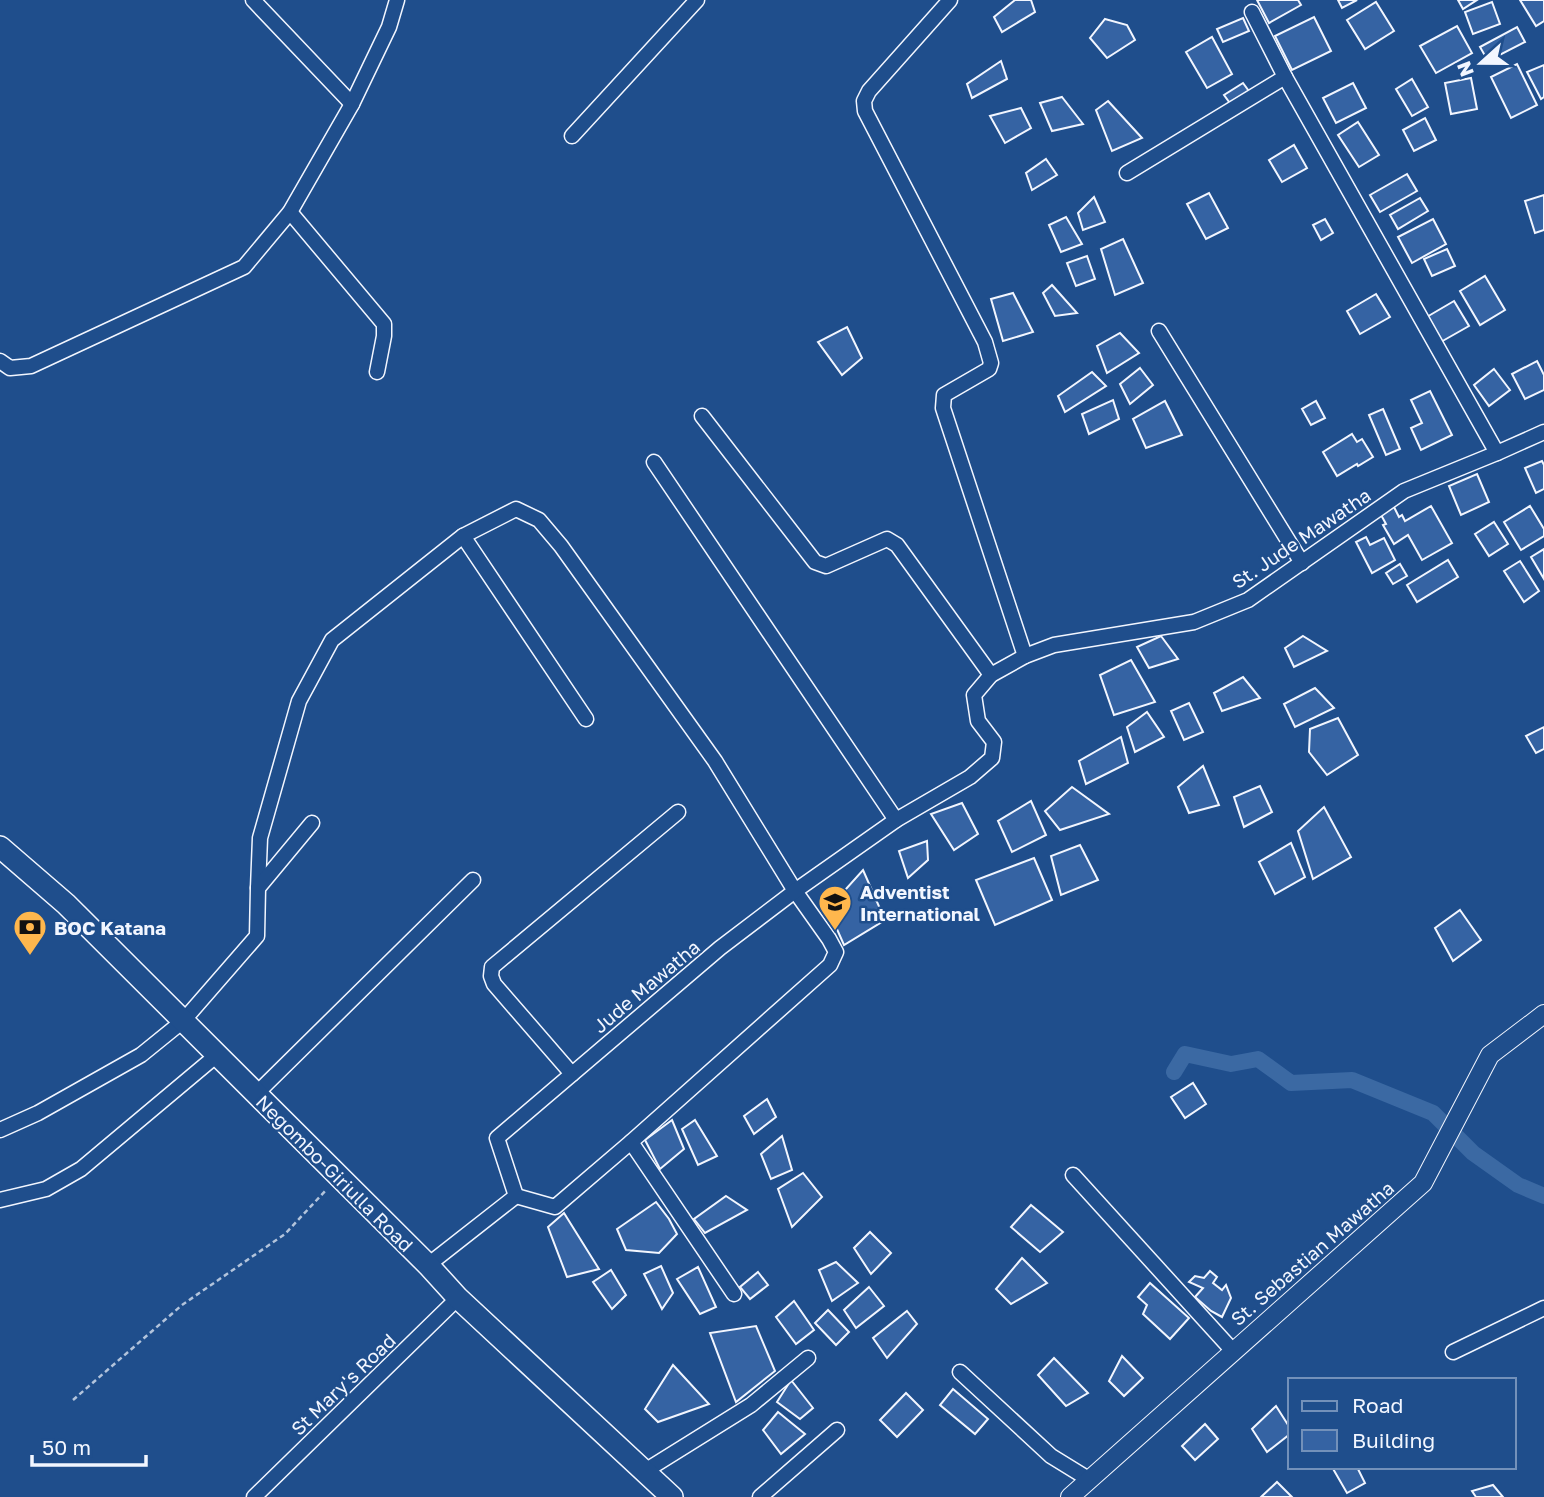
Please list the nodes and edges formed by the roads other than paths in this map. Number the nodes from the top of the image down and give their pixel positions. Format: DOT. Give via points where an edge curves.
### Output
graph roads {
  1 [pos="253,0"];
  2 [pos="397,0"];
  3 [pos="697,0"];
  4 [pos="950,0"];
  5 [pos="1252,12"];
  6 [pos="1285,77"];
  7 [pos="352,104"];
  8 [pos="572,136"];
  9 [pos="1127,173"];
  10 [pos="290,212"];
  11 [pos="1158,331"];
  12 [pos="0,361"];
  13 [pos="377,372"];
  14 [pos="702,415"];
  15 [pos="1544,432"];
  16 [pos="1497,453"];
  17 [pos="654,462"];
  18 [pos="463,536"];
  19 [pos="1302,563"];
  20 [pos="1025,656"];
  21 [pos="991,675"];
  22 [pos="586,719"];
  23 [pos="678,812"];
  24 [pos="896,820"];
  25 [pos="312,822"];
  26 [pos="0,847"];
  27 [pos="473,880"];
  28 [pos="258,888"];
  29 [pos="794,891"];
  30 [pos="1544,1014"];
  31 [pos="183,1021"];
  32 [pos="217,1055"];
  33 [pos="572,1074"];
  34 [pos="256,1094"];
  35 [pos="0,1130"];
  36 [pos="631,1142"];
  37 [pos="1073,1175"];
  38 [pos="516,1196"];
  39 [pos="0,1200"];
  40 [pos="428,1265"];
  41 [pos="734,1294"];
  42 [pos="458,1298"];
  43 [pos="1544,1308"];
  44 [pos="1233,1351"];
  45 [pos="1453,1352"];
  46 [pos="808,1358"];
  47 [pos="960,1373"];
  48 [pos="837,1430"];
  49 [pos="645,1471"];
  50 [pos="1090,1480"];
  51 [pos="254,1497"];
  52 [pos="672,1497"];
  53 [pos="760,1497"];
  54 [pos="1070,1497"];
  1 -- 7 [label="street"];
  2 -- 7 [label="street"];
  3 -- 8 [label="street"];
  4 -- 20 [label="street" via="869,91 865,111 985,342 989,369 944,395 943,408"];
  5 -- 6 [label="street"];
  6 -- 9 [label="street"];
  6 -- 16 [label="street"];
  7 -- 10 [label="street"];
  10 -- 12 [label="street" via="244,267 31,366 10,368"];
  10 -- 13 [label="street" via="384,324"];
  11 -- 19 [label="street"];
  14 -- 21 [label="street" via="815,562 826,566 887,539 897,545"];
  15 -- 16 [label="street, St. Jude Mawatha"];
  16 -- 19 [label="street, St. Jude Mawatha" via="1404,491"];
  17 -- 24 [label="street"];
  18 -- 22 [label="street"];
  18 -- 28 [label="street" via="332,640 299,701 260,838"];
  18 -- 29 [label="street" via="516,509 539,520 715,761"];
  19 -- 20 [label="street, St. Jude Mawatha" via="1248,600 1194,622 1054,645"];
  20 -- 21 [label="street, St. Jude Mawatha"];
  21 -- 24 [label="street, Jude Mawatha" via="974,695 978,721 994,742 992,758 970,777"];
  23 -- 33 [label="street" via="492,967 494,984"];
  24 -- 29 [label="street, Jude Mawatha"];
  25 -- 28 [label="street"];
  26 -- 31 [label="main road, Negombo-Giriulla Road" via="66,904"];
  27 -- 34 [label="street"];
  28 -- 31 [label="street" via="257,936"];
  29 -- 33 [label="street, Jude Mawatha"];
  29 -- 36 [label="street" via="836,952 830,965"];
  30 -- 44 [label="street, St. Sebastian Mawatha" via="1490,1055 1423,1183"];
  31 -- 32 [label="main road, Negombo-Giriulla Road"];
  31 -- 35 [label="street" via="141,1055"];
  32 -- 34 [label="main road, Negombo-Giriulla Road"];
  32 -- 39 [label="street" via="81,1169 46,1189"];
  33 -- 38 [label="street, Jude Mawatha" via="497,1138"];
  34 -- 40 [label="main road, Negombo-Giriulla Road"];
  36 -- 38 [label="street" via="555,1207"];
  36 -- 41 [label="street"];
  37 -- 44 [label="street"];
  38 -- 40 [label="street"];
  40 -- 42 [label="main road, Negombo-Giriulla Road"];
  42 -- 49 [label="main road, Negombo-Giriulla Road"];
  42 -- 51 [label="street, St Mary's Road"];
  43 -- 45 [label="street"];
  44 -- 50 [label="street, St. Sebastian Mawatha"];
  46 -- 49 [label="street" via="751,1405"];
  47 -- 50 [label="street" via="1051,1456"];
  48 -- 53 [label="street"];
  49 -- 52 [label="main road, Negombo-Giriulla Road"];
  50 -- 54 [label="street, St. Sebastian Mawatha"];
}
